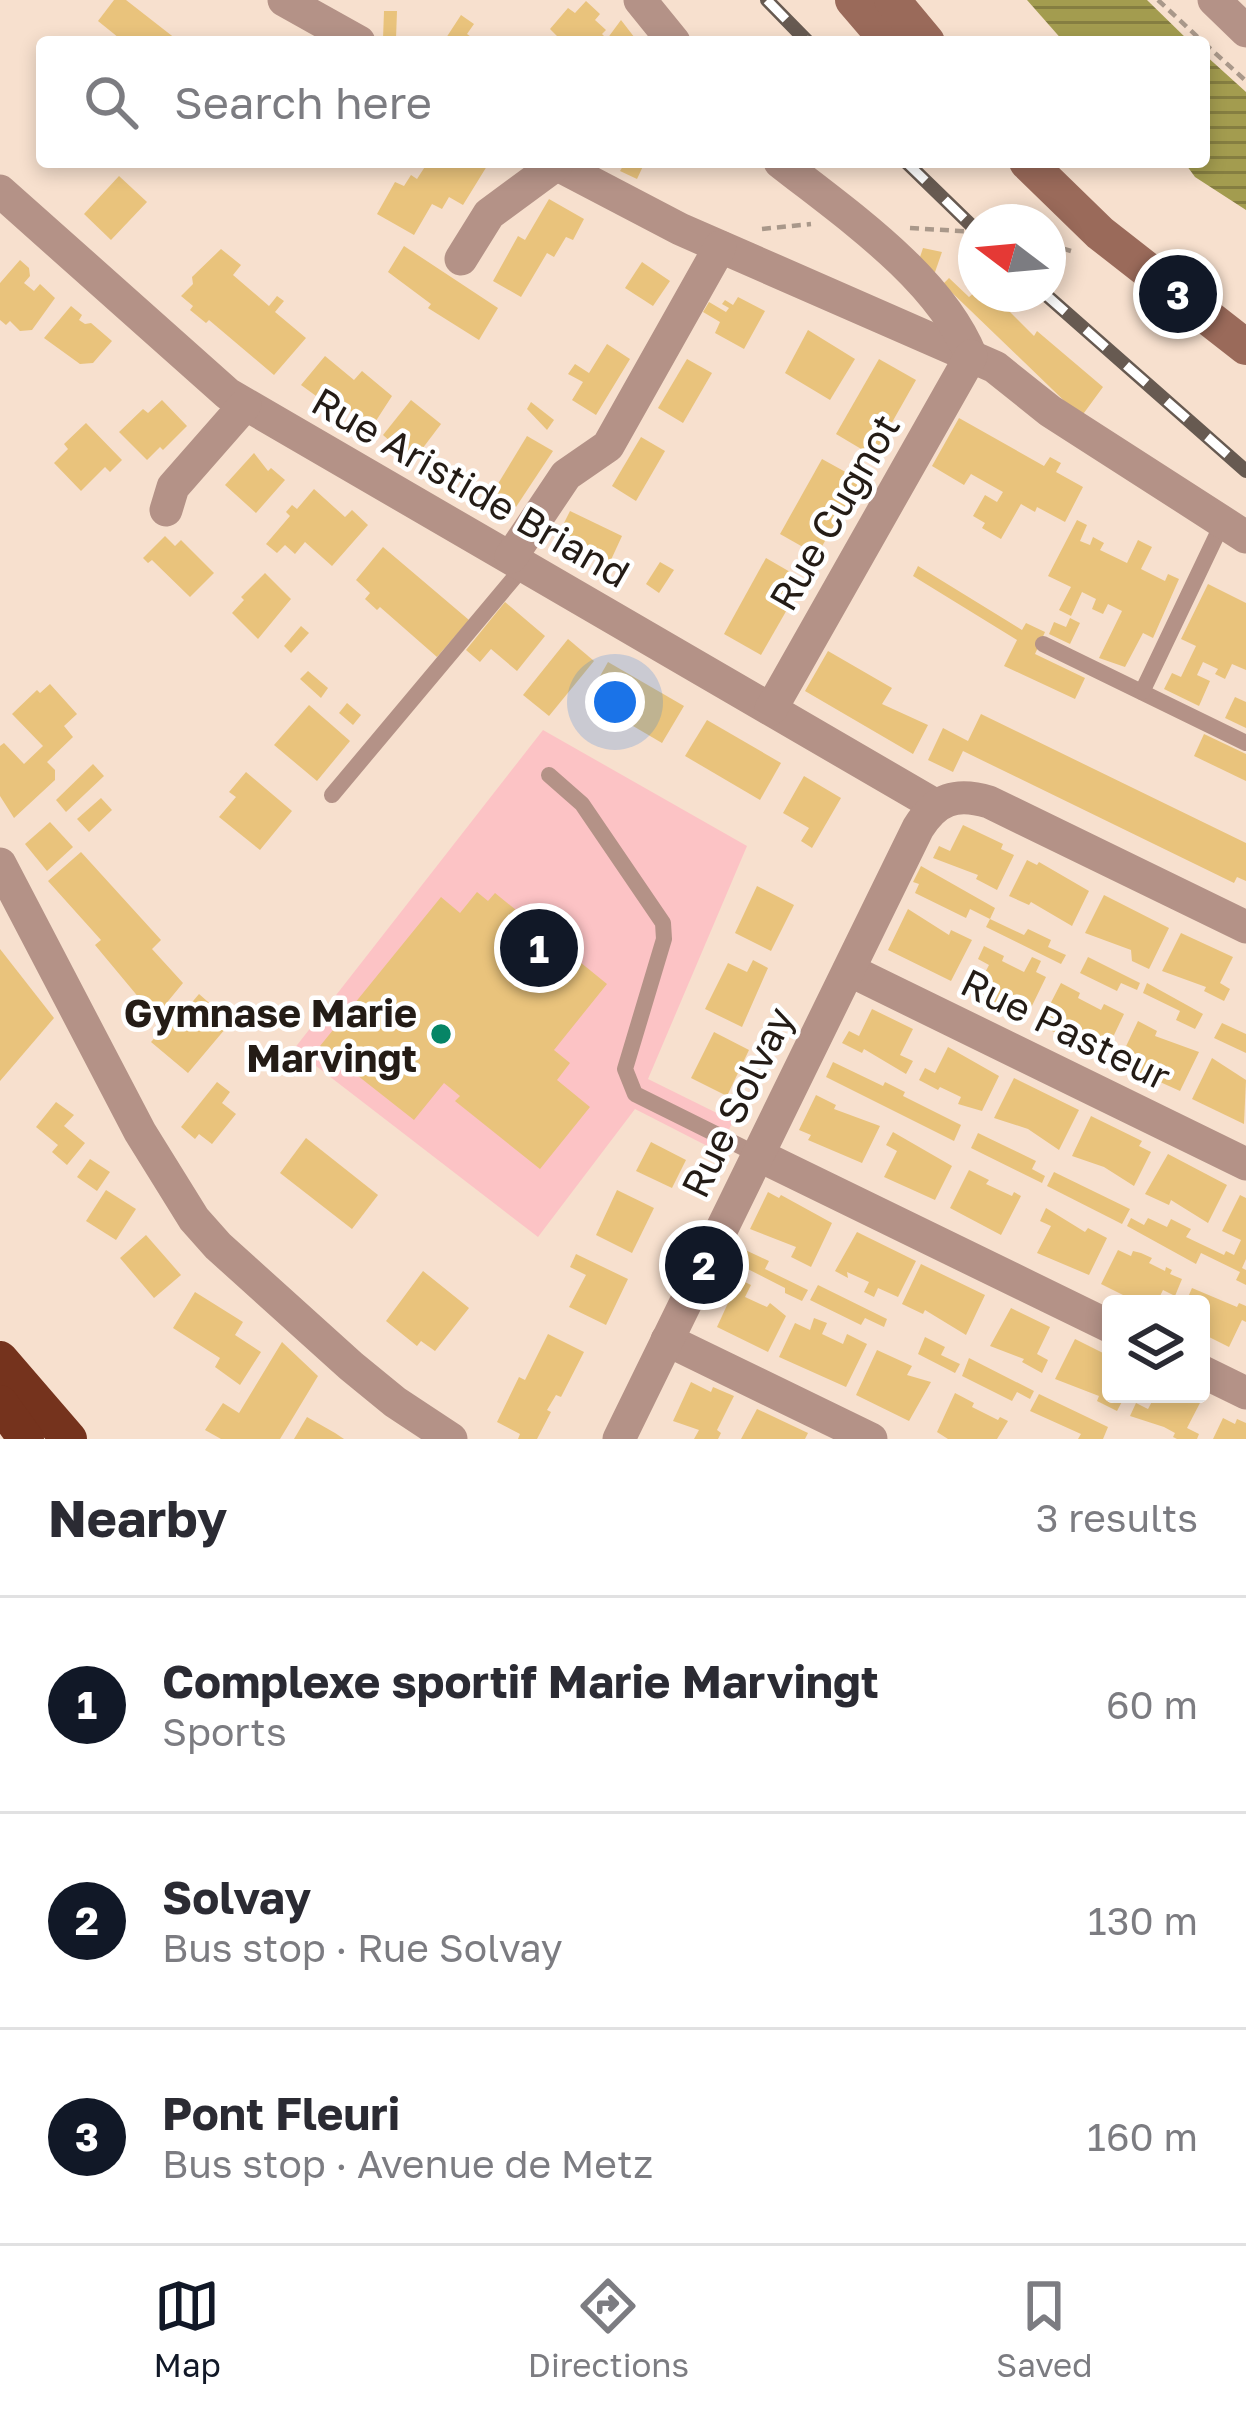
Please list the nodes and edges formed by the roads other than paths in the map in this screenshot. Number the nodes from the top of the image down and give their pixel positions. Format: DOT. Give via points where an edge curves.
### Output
graph roads {
  1 [pos="284,0"];
  2 [pos="640,0"];
  3 [pos="853,0"];
  4 [pos="892,0"];
  5 [pos="1214,0"];
  6 [pos="1246,31"];
  7 [pos="348,36"];
  8 [pos="669,36"];
  9 [pos="884,36"];
  10 [pos="922,36"];
  11 [pos="549,168"];
  12 [pos="565,168"];
  13 [pos="788,168"];
  14 [pos="1033,168"];
  15 [pos="0,191"];
  16 [pos="720,247"];
  17 [pos="461,260"];
  18 [pos="1246,347"];
  19 [pos="971,356"];
  20 [pos="245,405"];
  21 [pos="166,510"];
  22 [pos="1234,530"];
  23 [pos="517,562"];
  24 [pos="1043,644"];
  25 [pos="1142,692"];
  26 [pos="771,710"];
  27 [pos="1246,743"];
  28 [pos="549,775"];
  29 [pos="332,796"];
  30 [pos="935,805"];
  31 [pos="4,881"];
  32 [pos="1246,927"];
  33 [pos="850,970"];
  34 [pos="758,1155"];
  35 [pos="1246,1164"];
  36 [pos="1102,1323"];
  37 [pos="667,1340"];
  38 [pos="0,1359"];
  39 [pos="1210,1375"];
  40 [pos="1246,1393"];
  41 [pos="0,1403"];
  42 [pos="26,1439"];
  43 [pos="69,1439"];
  44 [pos="451,1439"];
  45 [pos="619,1439"];
  46 [pos="871,1439"];
  1 -- 7 [label="street"];
  2 -- 8 [label="street"];
  3 -- 9 [label="main road"];
  4 -- 10 [label="main road"];
  5 -- 6 [label="street"];
  11 -- 17 [label="street" via="489,214"];
  12 -- 16 [label="street"];
  13 -- 19 [label="street" via="937,300"];
  14 -- 18 [label="main road" via="1100,233"];
  15 -- 20 [label="street, Rue Aristide Briand"];
  16 -- 19 [label="street"];
  16 -- 23 [label="street" via="608,446 566,475"];
  19 -- 22 [label="street"];
  19 -- 26 [label="street, Rue Cugnot"];
  20 -- 21 [label="street" via="173,488"];
  20 -- 23 [label="street, Rue Aristide Briand"];
  22 -- 25 [label="lane"];
  23 -- 26 [label="street, Rue Aristide Briand"];
  23 -- 29 [label="lane"];
  24 -- 25 [label="lane"];
  25 -- 27 [label="lane"];
  26 -- 30 [label="street, Rue Aristide Briand"];
  28 -- 34 [label="lane" via="582,804 663,923 625,1069 635,1094"];
  30 -- 32 [label="street" via="951,797 989,802"];
  30 -- 33 [label="street, Rue Solvay"];
  31 -- 44 [label="street" via="194,1219 351,1366"];
  33 -- 34 [label="street, Rue Solvay"];
  33 -- 35 [label="street, Rue Pasteur"];
  34 -- 36 [label="street"];
  34 -- 37 [label="street, Rue Solvay"];
  37 -- 45 [label="street, Rue Solvay"];
  37 -- 46 [label="street"];
  38 -- 43 [label="highway"];
  39 -- 40 [label="street"];
  41 -- 42 [label="highway"];
}
